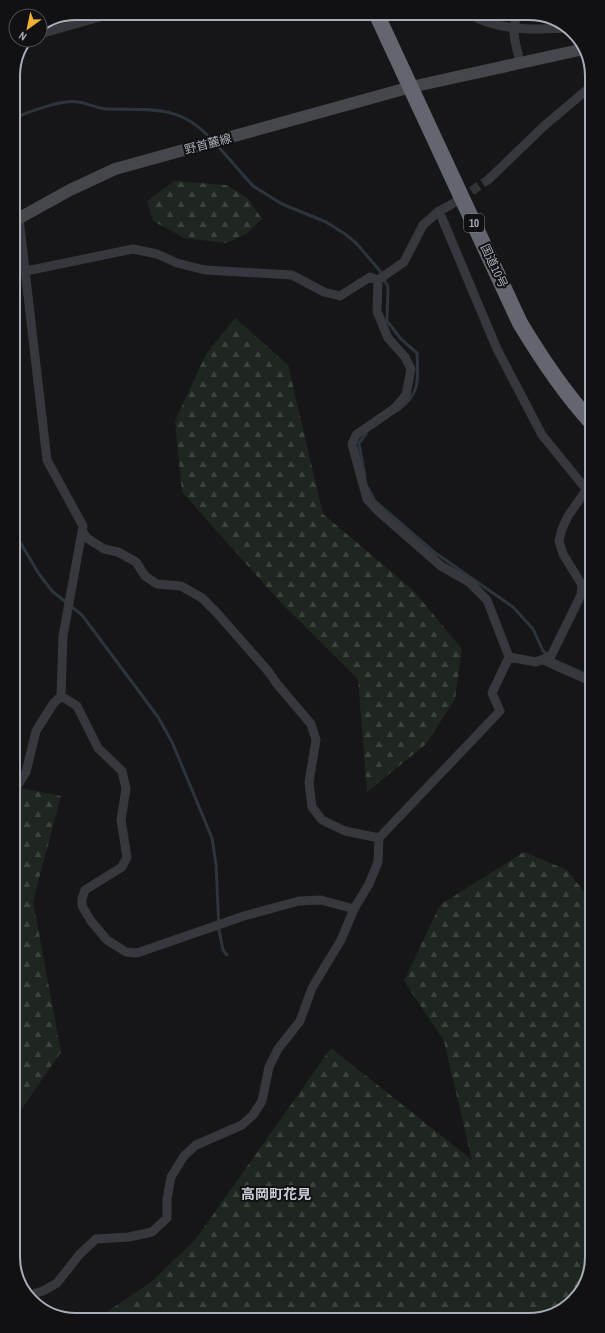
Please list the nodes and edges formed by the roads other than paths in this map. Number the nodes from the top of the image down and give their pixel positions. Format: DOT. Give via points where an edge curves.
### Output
graph roads {
  1 [pos="89,20"];
  2 [pos="379,20"];
  3 [pos="483,20"];
  4 [pos="515,20"];
  5 [pos="513,27"];
  6 [pos="558,29"];
  7 [pos="48,32"];
  8 [pos="578,50"];
  9 [pos="520,63"];
  10 [pos="411,87"];
  11 [pos="585,94"];
  12 [pos="488,180"];
  13 [pos="449,206"];
  14 [pos="439,212"];
  15 [pos="20,218"];
  16 [pos="20,240"];
  17 [pos="26,271"];
  18 [pos="378,280"];
  19 [pos="585,411"];
  20 [pos="585,485"];
  21 [pos="585,495"];
  22 [pos="83,532"];
  23 [pos="510,657"];
  24 [pos="543,660"];
  25 [pos="585,679"];
  26 [pos="61,696"];
  27 [pos="20,782"];
  28 [pos="379,838"];
  29 [pos="354,909"];
  30 [pos="34,1293"];
  1 -- 7 [label="street"];
  2 -- 10 [label="highway, 国道10号 / 10"];
  3 -- 5 [label="street"];
  4 -- 5 [label="street"];
  5 -- 6 [label="street"];
  5 -- 9 [label="street"];
  8 -- 9 [label="main road, 野首麓線"];
  9 -- 10 [label="main road, 野首麓線"];
  10 -- 15 [label="main road, 野首麓線" via="115,170 70,190"];
  10 -- 19 [label="highway, 国道10号 / 10" via="520,323 562,389"];
  11 -- 12 [label="street" via="544,126"];
  13 -- 14 [label="street"];
  14 -- 18 [label="street" via="423,225 404,262"];
  14 -- 20 [label="street" via="497,349 542,435"];
  16 -- 17 [label="street"];
  17 -- 18 [label="street" via="133,249 205,270 292,275 324,292 340,296 370,277"];
  17 -- 22 [label="street" via="47,460 83,526"];
  18 -- 23 [label="street" via="377,311 388,338 411,369 406,395 395,408 356,435 352,444 367,499 441,566 469,582 487,600"];
  21 -- 24 [label="street" via="568,516 559,541 563,554 582,585 581,595 551,656"];
  22 -- 26 [label="street" via="76,556 70,606 63,636"];
  22 -- 28 [label="street" via="87,538 104,549 118,552 136,562 146,576 157,584 181,586 202,598 217,613 311,724 316,740 310,782 312,807 322,820 346,831"];
  23 -- 24 [label="street" via="536,662"];
  23 -- 28 [label="street" via="492,693 500,712"];
  24 -- 25 [label="street"];
  26 -- 27 [label="street" via="36,731 26,772"];
  26 -- 29 [label="street" via="77,706 98,748 122,771 126,789 121,820 127,857 122,867 85,890 82,899 82,906 91,921 107,940 126,952 137,953 244,916 299,901 321,900"];
  28 -- 29 [label="street" via="378,862"];
  29 -- 30 [label="street" via="341,940 312,988 300,1021 278,1049 269,1067 262,1101 253,1115 242,1126 196,1145 184,1156 170,1177 167,1218 152,1232 96,1240 79,1255 57,1283"];
}
